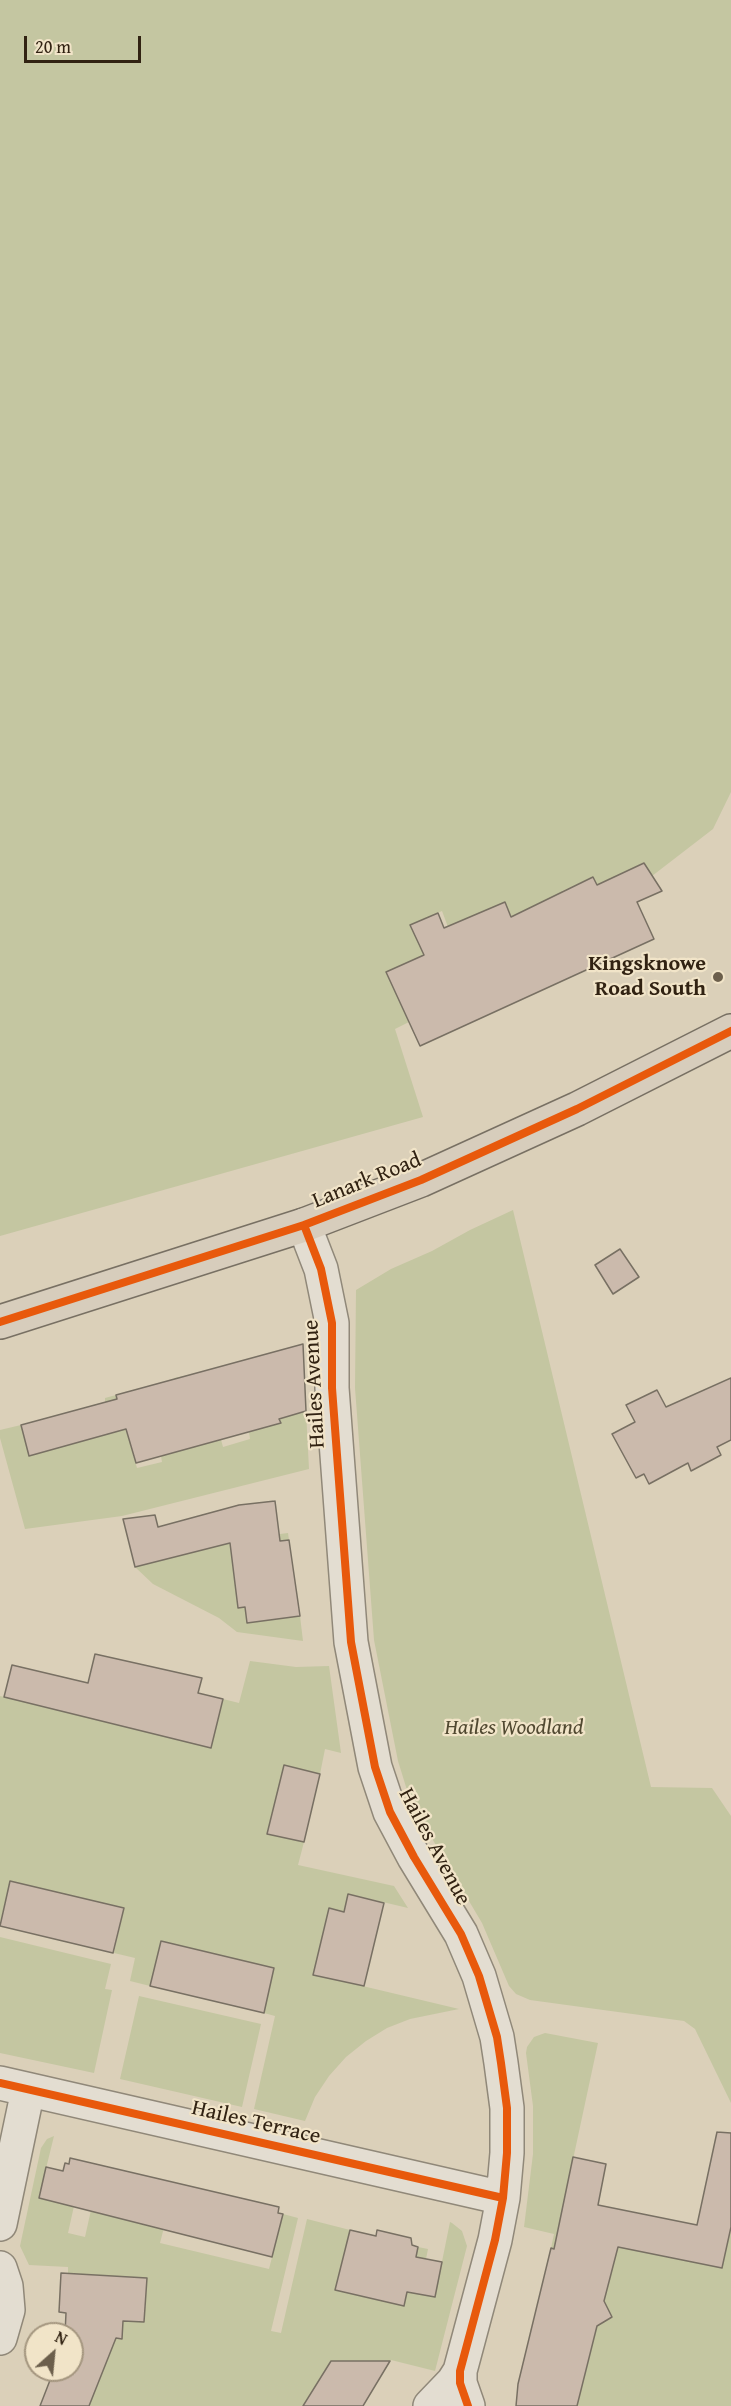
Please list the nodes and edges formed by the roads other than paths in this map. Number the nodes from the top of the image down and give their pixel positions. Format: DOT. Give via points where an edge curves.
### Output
graph roads {
  1 [pos="731,1031"];
  2 [pos="304,1226"];
  3 [pos="0,1323"];
  4 [pos="14,2086"];
  5 [pos="503,2198"];
  6 [pos="0,2224"];
  7 [pos="0,2268"];
  8 [pos="0,2338"];
  9 [pos="459,2371"];
  10 [pos="430,2406"];
  11 [pos="468,2406"];
  1 -- 2 [label="main road, Lanark Road" via="566,1114 422,1179"];
  2 -- 3 [label="main road, Lanark Road"];
  2 -- 5 [label="street, Hailes Avenue" via="321,1269 332,1323 332,1388 351,1642 375,1767 390,1812 461,1934 490,2011 507,2108"];
  4 -- 5 [label="street, Hailes Terrace"];
  4 -- 6 [label="street"];
  5 -- 9 [label="street, Hailes Avenue"];
  7 -- 8 [label="street" via="8,2310"];
  9 -- 10 [label="street, Hailes Avenue"];
  9 -- 11 [label="street, Hailes Avenue"];
}
